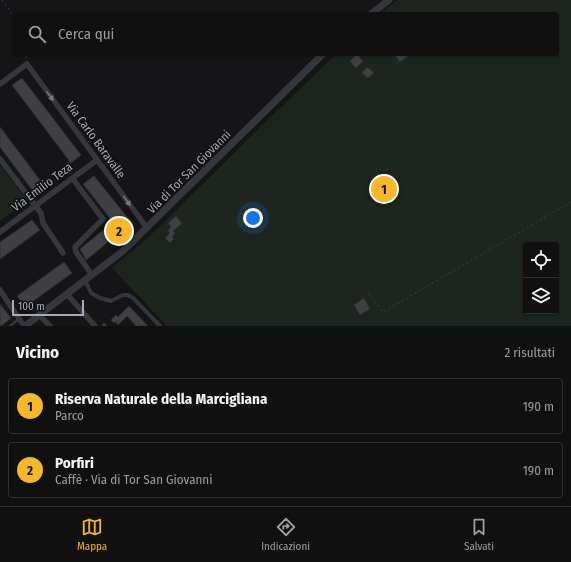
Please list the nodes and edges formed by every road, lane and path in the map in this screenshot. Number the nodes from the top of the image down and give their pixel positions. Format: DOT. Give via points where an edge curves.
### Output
graph roads {
  1 [pos="2,0"];
  2 [pos="389,0"];
  3 [pos="374,12"];
  4 [pos="12,13"];
  5 [pos="320,56"];
  6 [pos="0,84"];
  7 [pos="0,159"];
  8 [pos="97,160"];
  9 [pos="72,178"];
  10 [pos="571,202"];
  11 [pos="35,206"];
  12 [pos="147,228"];
  13 [pos="0,232"];
  14 [pos="63,253"];
  15 [pos="92,275"];
  16 [pos="85,280"];
  17 [pos="0,290"];
  18 [pos="365,290"];
  19 [pos="67,294"];
  20 [pos="39,315"];
  21 [pos="19,318"];
  22 [pos="10,326"];
  23 [pos="25,326"];
  24 [pos="50,326"];
  25 [pos="95,326"];
  26 [pos="160,326"];
  1 -- 4 [label="path"];
  2 -- 3 [label="street"];
  5 -- 12 [label="street, Via di Tor San Giovanni"];
  6 -- 8 [label="street, Via Carlo Baravalle, one-way" via="26,64"];
  7 -- 11 [label="street"];
  8 -- 9 [label="street, Via Emilio Teza"];
  8 -- 12 [label="street, Via Carlo Baravalle, one-way"];
  9 -- 11 [label="street, Via Emilio Teza"];
  9 -- 15 [label="street" via="103,219 76,247 76,252"];
  10 -- 18 [label="path" via="383,312"];
  11 -- 13 [label="street, Via Emilio Teza"];
  11 -- 14 [label="street"];
  12 -- 15 [label="street, Via di Tor San Giovanni"];
  15 -- 16 [label="street, Via di Tor San Giovanni"];
  16 -- 19 [label="street, Via di Tor San Giovanni"];
  16 -- 26 [label="street" via="94,296 106,301 114,301 123,295 130,296"];
  17 -- 21 [label="street"];
  19 -- 20 [label="street, Via di Tor San Giovanni"];
  19 -- 25 [label="street"];
  20 -- 23 [label="street, Via di Tor San Giovanni"];
  20 -- 24 [label="street"];
  21 -- 22 [label="lane"];
  21 -- 23 [label="street"];
}
